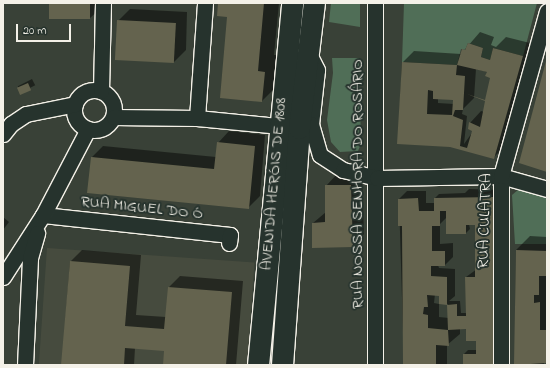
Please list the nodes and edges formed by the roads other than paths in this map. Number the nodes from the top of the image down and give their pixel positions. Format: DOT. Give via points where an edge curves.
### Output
graph roads {
  1 [pos="104,3"];
  2 [pos="205,3"];
  3 [pos="292,3"];
  4 [pos="314,3"];
  5 [pos="375,3"];
  6 [pos="547,11"];
  7 [pos="308,52"];
  8 [pos="101,91"];
  9 [pos="75,104"];
  10 [pos="114,117"];
  11 [pos="197,118"];
  12 [pos="278,126"];
  13 [pos="88,129"];
  14 [pos="3,134"];
  15 [pos="501,176"];
  16 [pos="376,178"];
  17 [pos="547,189"];
  18 [pos="42,215"];
  19 [pos="229,243"];
  20 [pos="3,278"];
  21 [pos="25,365"];
  22 [pos="258,365"];
  23 [pos="282,365"];
  24 [pos="375,365"];
  25 [pos="501,365"];
  1 -- 8 [label="street"];
  2 -- 11 [label="street"];
  3 -- 12 [label="main road, AVENIDA HERÓIS DE 1808"];
  4 -- 7 [label="main road, AVENIDA HERÓIS DE 1808"];
  5 -- 16 [label="street, RUA NOSSA SENHORA DO ROSÁRIO"];
  6 -- 15 [label="street, RUA CULATRA"];
  7 -- 16 [label="street" via="317,70 311,124 320,155 343,170"];
  7 -- 23 [label="main road, AVENIDA HERÓIS DE 1808" via="299,128"];
  8 -- 9 [label="street" via="86,93"];
  8 -- 10 [label="street" via="110,97 114,106"];
  9 -- 13 [label="street" via="77,119"];
  9 -- 14 [label="street" via="26,114 11,124"];
  10 -- 11 [label="street"];
  10 -- 13 [label="street" via="108,126 98,130"];
  11 -- 12 [label="street"];
  12 -- 22 [label="main road, AVENIDA HERÓIS DE 1808"];
  13 -- 18 [label="street"];
  15 -- 16 [label="street"];
  15 -- 17 [label="street"];
  15 -- 25 [label="street, RUA CULATRA"];
  16 -- 24 [label="street, RUA NOSSA SENHORA DO ROSÁRIO"];
  18 -- 19 [label="street, RUA MIGUEL DO Ó" via="230,235"];
  18 -- 20 [label="street"];
  18 -- 21 [label="street" via="30,258"];
}
